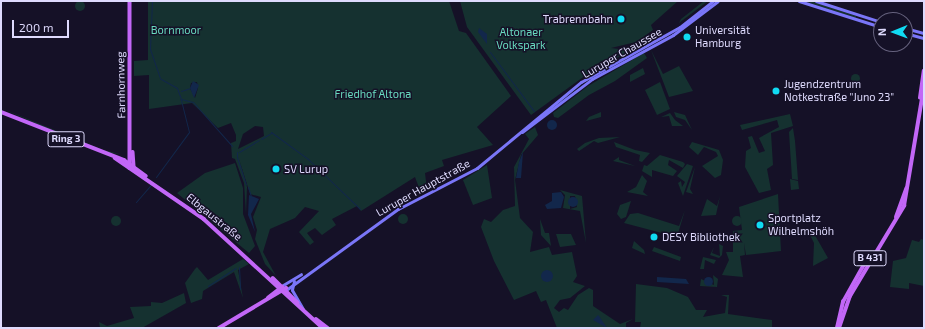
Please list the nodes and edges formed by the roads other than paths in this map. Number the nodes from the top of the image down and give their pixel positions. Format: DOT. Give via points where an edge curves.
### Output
graph roads {
  1 [pos="713,1"];
  2 [pos="718,1"];
  3 [pos="799,1"];
  4 [pos="816,1"];
  5 [pos="129,2"];
  6 [pos="706,9"];
  7 [pos="873,19"];
  8 [pos="873,24"];
  9 [pos="913,30"];
  10 [pos="924,33"];
  11 [pos="913,35"];
  12 [pos="924,38"];
  13 [pos="924,71"];
  14 [pos="924,87"];
  15 [pos="919,111"];
  16 [pos="1,112"];
  17 [pos="535,121"];
  18 [pos="131,143"];
  19 [pos="131,155"];
  20 [pos="115,158"];
  21 [pos="124,160"];
  22 [pos="132,167"];
  23 [pos="310,270"];
  24 [pos="294,281"];
  25 [pos="284,288"];
  26 [pos="303,309"];
  27 [pos="308,314"];
  28 [pos="219,328"];
  29 [pos="323,328"];
  30 [pos="328,328"];
  31 [pos="838,328"];
  1 -- 6 [label="main road, Luruper Chaussee"];
  2 -- 6 [label="main road, Luruper Chaussee"];
  3 -- 8 [label="main road"];
  4 -- 7 [label="main road"];
  5 -- 18 [label="main road, Farnhornweg"];
  6 -- 17 [label="main road, Luruper Chaussee" via="672,34 592,79"];
  9 -- 10 [label="main road"];
  11 -- 12 [label="main road"];
  13 -- 15 [label="main road, B 431"];
  14 -- 15 [label="main road, B 431"];
  15 -- 31 [label="main road, B 431" via="909,181 901,208 850,296"];
  16 -- 20 [label="main road, Elbgaustraße / Ring 3"];
  17 -- 23 [label="main road, Luruper Hauptstraße" via="477,168 398,209"];
  18 -- 19 [label="main road, Farnhornweg"];
  18 -- 22 [label="main road, Farnhornweg"];
  19 -- 21 [label="main road"];
  19 -- 22 [label="main road, Farnhornweg"];
  20 -- 21 [label="main road, Elbgaustraße"];
  20 -- 22 [label="main road, Elbgaustraße"];
  21 -- 22 [label="main road, Elbgaustraße"];
  22 -- 25 [label="main road, Elbgaustraße" via="204,219"];
  23 -- 24 [label="main road, Luruper Hauptstraße"];
  23 -- 25 [label="main road, Luruper Hauptstraße"];
  24 -- 25 [label="main road, Luruper Hauptstraße"];
  24 -- 26 [label="main road" via="292,290"];
  25 -- 26 [label="main road, Elbgaustraße"];
  25 -- 28 [label="main road, Luruper Hauptstraße"];
  26 -- 27 [label="main road, Elbgaustraße"];
  27 -- 29 [label="main road"];
  27 -- 30 [label="main road"];
}
